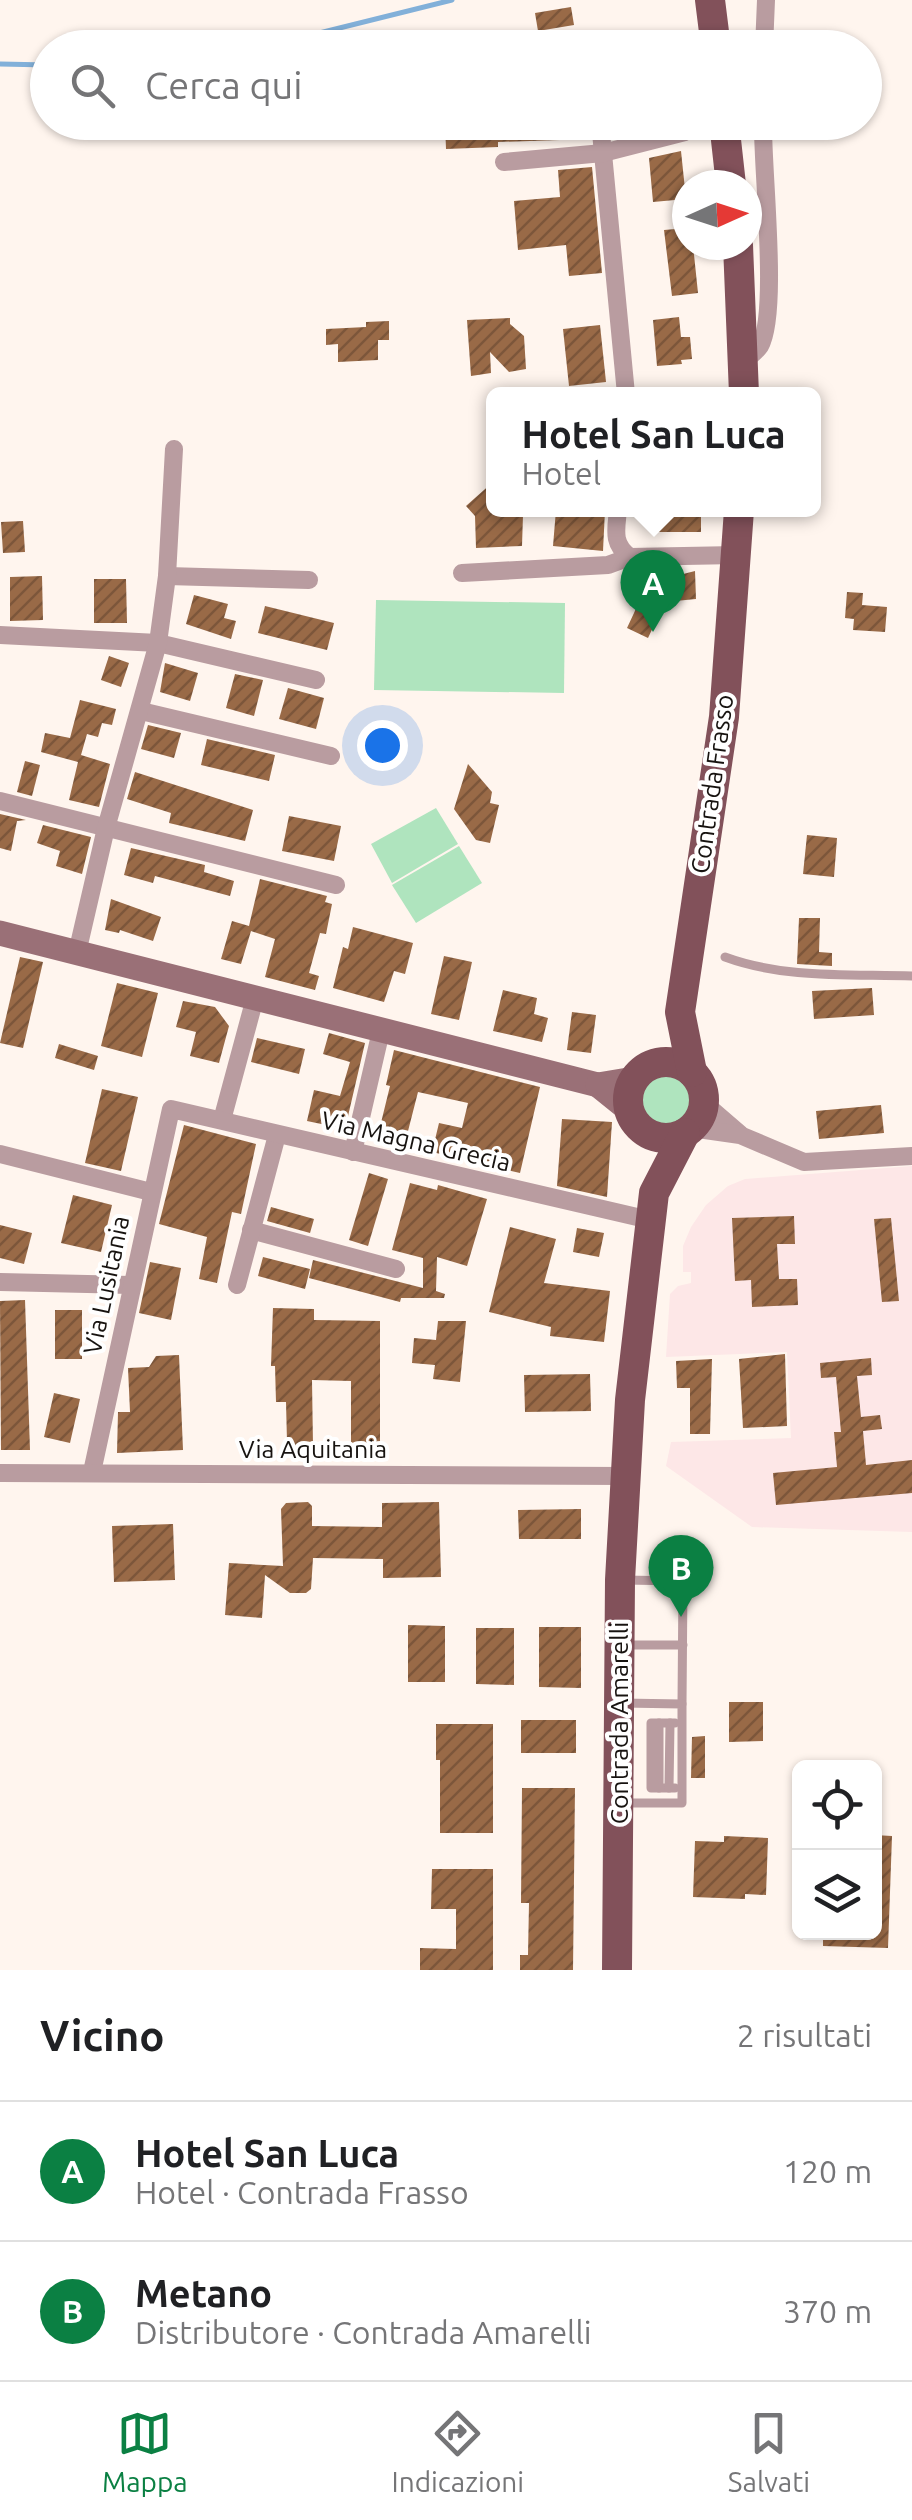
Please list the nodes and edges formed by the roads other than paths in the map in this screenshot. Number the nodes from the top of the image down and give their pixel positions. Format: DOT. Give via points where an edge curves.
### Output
graph roads {
  1 [pos="710,0"];
  2 [pos="766,0"];
  3 [pos="714,30"];
  4 [pos="765,30"];
  5 [pos="602,140"];
  6 [pos="655,140"];
  7 [pos="726,140"];
  8 [pos="764,140"];
  9 [pos="603,154"];
  10 [pos="504,162"];
  11 [pos="729,170"];
  12 [pos="740,260"];
  13 [pos="752,353"];
  14 [pos="625,387"];
  15 [pos="745,387"];
  16 [pos="174,449"];
  17 [pos="617,517"];
  18 [pos="740,517"];
  19 [pos="737,555"];
  20 [pos="630,557"];
  21 [pos="462,572"];
  22 [pos="167,576"];
  23 [pos="309,580"];
  24 [pos="0,635"];
  25 [pos="158,643"];
  26 [pos="316,680"];
  27 [pos="141,711"];
  28 [pos="331,756"];
  29 [pos="0,801"];
  30 [pos="106,828"];
  31 [pos="336,885"];
  32 [pos="0,933"];
  33 [pos="77,953"];
  34 [pos="725,957"];
  35 [pos="912,976"];
  36 [pos="256,998"];
  37 [pos="680,1012"];
  38 [pos="381,1031"];
  39 [pos="642,1072"];
  40 [pos="692,1072"];
  41 [pos="598,1085"];
  42 [pos="171,1109"];
  43 [pos="222,1120"];
  44 [pos="635,1120"];
  45 [pos="693,1121"];
  46 [pos="276,1135"];
  47 [pos="740,1135"];
  48 [pos="353,1152"];
  49 [pos="0,1154"];
  50 [pos="912,1156"];
  51 [pos="151,1192"];
  52 [pos="652,1206"];
  53 [pos="252,1230"];
  54 [pos="396,1269"];
  55 [pos="0,1282"];
  56 [pos="131,1284"];
  57 [pos="236,1284"];
  58 [pos="92,1472"];
  59 [pos="0,1473"];
  60 [pos="625,1476"];
  61 [pos="620,1580"];
  62 [pos="620,1645"];
  63 [pos="683,1646"];
  64 [pos="620,1703"];
  65 [pos="682,1704"];
  66 [pos="665,1723"];
  67 [pos="682,1724"];
  68 [pos="664,1788"];
  69 [pos="682,1788"];
  70 [pos="619,1803"];
  71 [pos="617,1970"];
  1 -- 3 [label="main road"];
  2 -- 4 [label="street"];
  5 -- 9 [label="street"];
  6 -- 9 [label="street"];
  7 -- 11 [label="main road"];
  8 -- 13 [label="street" via="766,310"];
  9 -- 10 [label="street"];
  9 -- 14 [label="street"];
  12 -- 13 [label="main road"];
  13 -- 15 [label="main road"];
  16 -- 22 [label="street"];
  17 -- 20 [label="street" via="615,537"];
  18 -- 19 [label="main road, Contrada Frasso"];
  19 -- 20 [label="street"];
  19 -- 37 [label="main road, Contrada Frasso" via="724,717"];
  20 -- 21 [label="street" via="608,565"];
  22 -- 23 [label="street"];
  22 -- 25 [label="street"];
  24 -- 25 [label="street"];
  25 -- 26 [label="street"];
  25 -- 27 [label="street"];
  27 -- 28 [label="street"];
  27 -- 30 [label="street"];
  29 -- 30 [label="street"];
  30 -- 31 [label="street"];
  30 -- 33 [label="street"];
  32 -- 33 [label="street"];
  33 -- 36 [label="street"];
  34 -- 35 [label="lane" via="787,972"];
  36 -- 38 [label="street"];
  36 -- 43 [label="street"];
  37 -- 39 [label="main road, Contrada Frasso"];
  37 -- 40 [label="main road, Contrada Frasso"];
  38 -- 41 [label="street"];
  38 -- 48 [label="street"];
  39 -- 40 [label="main road" via="672,1062"];
  39 -- 41 [label="street"];
  39 -- 44 [label="main road" via="628,1100"];
  40 -- 45 [label="main road" via="699,1081"];
  41 -- 44 [label="street"];
  42 -- 43 [label="street, Via Magna Grecia"];
  42 -- 51 [label="street, Via Lusitania"];
  43 -- 46 [label="street, Via Magna Grecia"];
  44 -- 45 [label="main road" via="661,1138"];
  44 -- 52 [label="main road"];
  45 -- 47 [label="street"];
  45 -- 47 [label="street"];
  45 -- 52 [label="main road"];
  46 -- 48 [label="street, Via Magna Grecia"];
  46 -- 53 [label="street"];
  47 -- 50 [label="street" via="804,1162"];
  48 -- 52 [label="street, Via Magna Grecia"];
  49 -- 51 [label="street"];
  51 -- 56 [label="street, Via Lusitania"];
  52 -- 60 [label="main road"];
  53 -- 54 [label="street"];
  53 -- 57 [label="street"];
  55 -- 56 [label="street"];
  56 -- 58 [label="street, Via Lusitania"];
  58 -- 59 [label="street, Via Aquitania"];
  58 -- 60 [label="street, Via Aquitania"];
  60 -- 61 [label="main road, Contrada Amarelli"];
  61 -- 62 [label="main road, Contrada Amarelli"];
  61 -- 63 [label="lane" via="683,1581"];
  62 -- 63 [label="lane"];
  62 -- 64 [label="main road, Contrada Amarelli"];
  63 -- 65 [label="lane"];
  64 -- 65 [label="lane"];
  64 -- 70 [label="main road, Contrada Amarelli"];
  65 -- 67 [label="lane"];
  66 -- 67 [label="lane"];
  66 -- 68 [label="lane"];
  66 -- 68 [label="lane" via="651,1723 651,1788"];
  67 -- 69 [label="lane"];
  68 -- 69 [label="lane"];
  69 -- 70 [label="lane" via="682,1803"];
  70 -- 71 [label="main road, Contrada Amarelli"];
}
